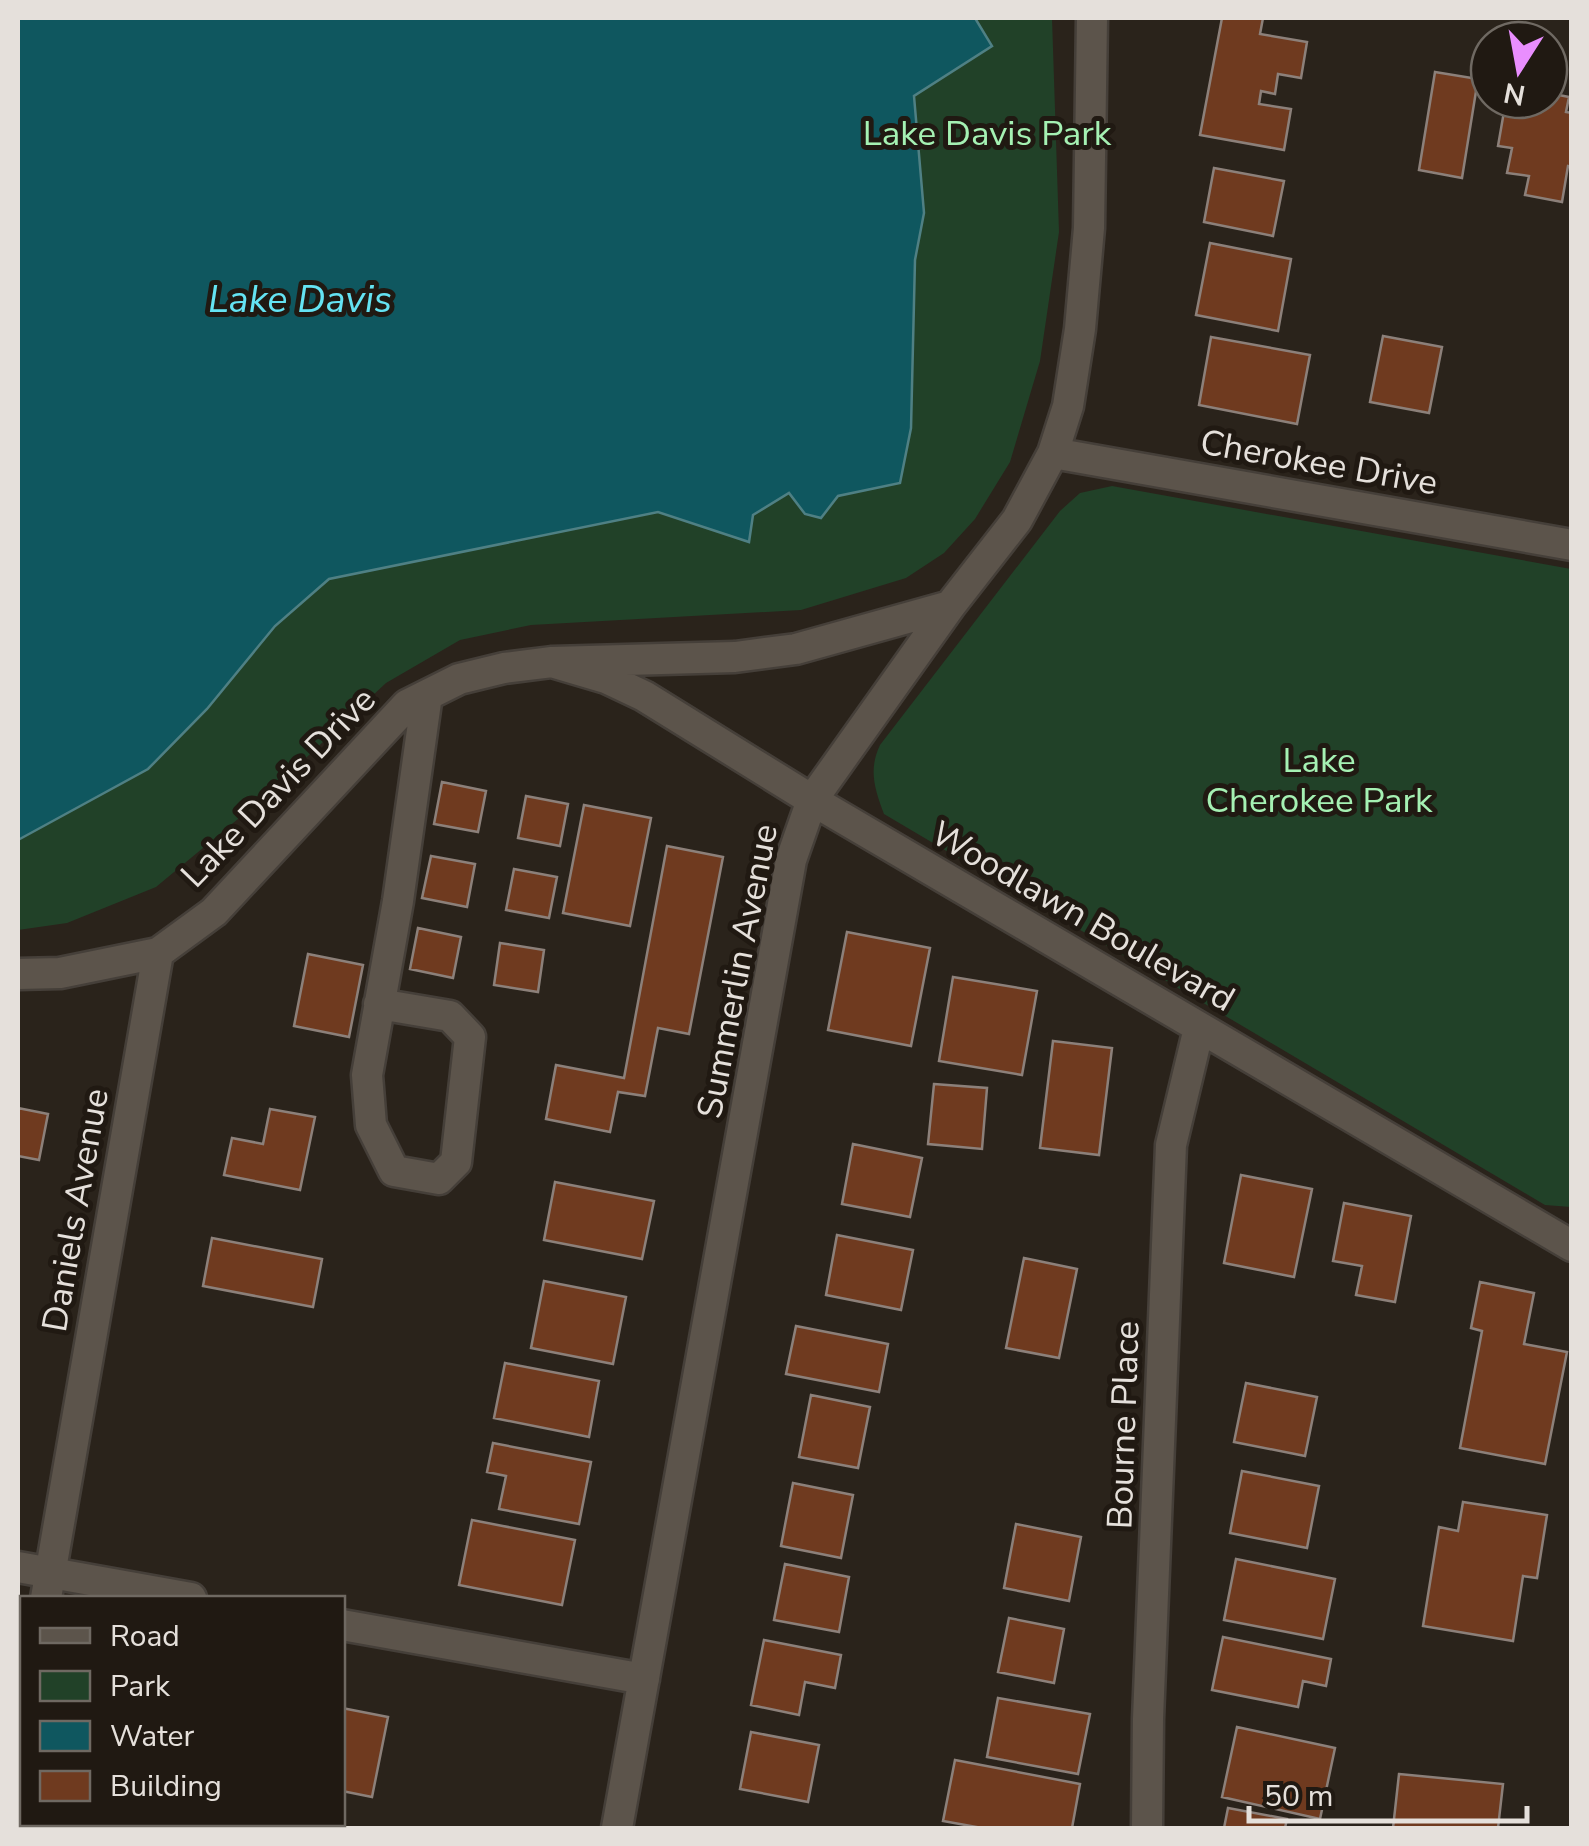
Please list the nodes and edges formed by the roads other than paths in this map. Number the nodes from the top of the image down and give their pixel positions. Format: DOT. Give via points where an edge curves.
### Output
graph roads {
  1 [pos="1092,18"];
  2 [pos="1053,453"];
  3 [pos="1572,545"];
  4 [pos="950,606"];
  5 [pos="552,662"];
  6 [pos="426,695"];
  7 [pos="812,800"];
  8 [pos="158,953"];
  9 [pos="18,974"];
  10 [pos="379,1004"];
  11 [pos="1198,1028"];
  12 [pos="1572,1246"];
  13 [pos="18,1567"];
  14 [pos="48,1586"];
  15 [pos="167,1596"];
  16 [pos="345,1626"];
  17 [pos="644,1679"];
  18 [pos="616,1828"];
  19 [pos="1147,1828"];
  1 -- 2 [label="street, Summerlin Avenue" via="1090,228 1068,406"];
  2 -- 3 [label="street, Cherokee Drive"];
  2 -- 4 [label="street, Summerlin Avenue" via="1017,520"];
  4 -- 5 [label="street, Lake Davis Drive" via="781,651"];
  4 -- 7 [label="street, Summerlin Avenue"];
  5 -- 6 [label="street, Lake Davis Drive" via="459,679"];
  5 -- 7 [label="street, Woodlawn Boulevard" via="644,696"];
  6 -- 8 [label="street, Lake Davis Drive" via="366,747 214,912"];
  6 -- 10 [label="street"];
  7 -- 11 [label="street, Woodlawn Boulevard"];
  7 -- 17 [label="street, Summerlin Avenue" via="791,860"];
  8 -- 9 [label="street, Lake Davis Drive" via="60,973"];
  8 -- 14 [label="street, Daniels Avenue"];
  10 -- 10 [label="street" via="366,1075 371,1125 394,1171 438,1179 456,1162 470,1037 450,1016"];
  11 -- 12 [label="street, Woodlawn Boulevard"];
  11 -- 19 [label="street, Bourne Place" via="1171,1146"];
  13 -- 14 [label="street"];
  14 -- 15 [label="street"];
  16 -- 17 [label="street"];
  17 -- 18 [label="street, Summerlin Avenue"];
}
